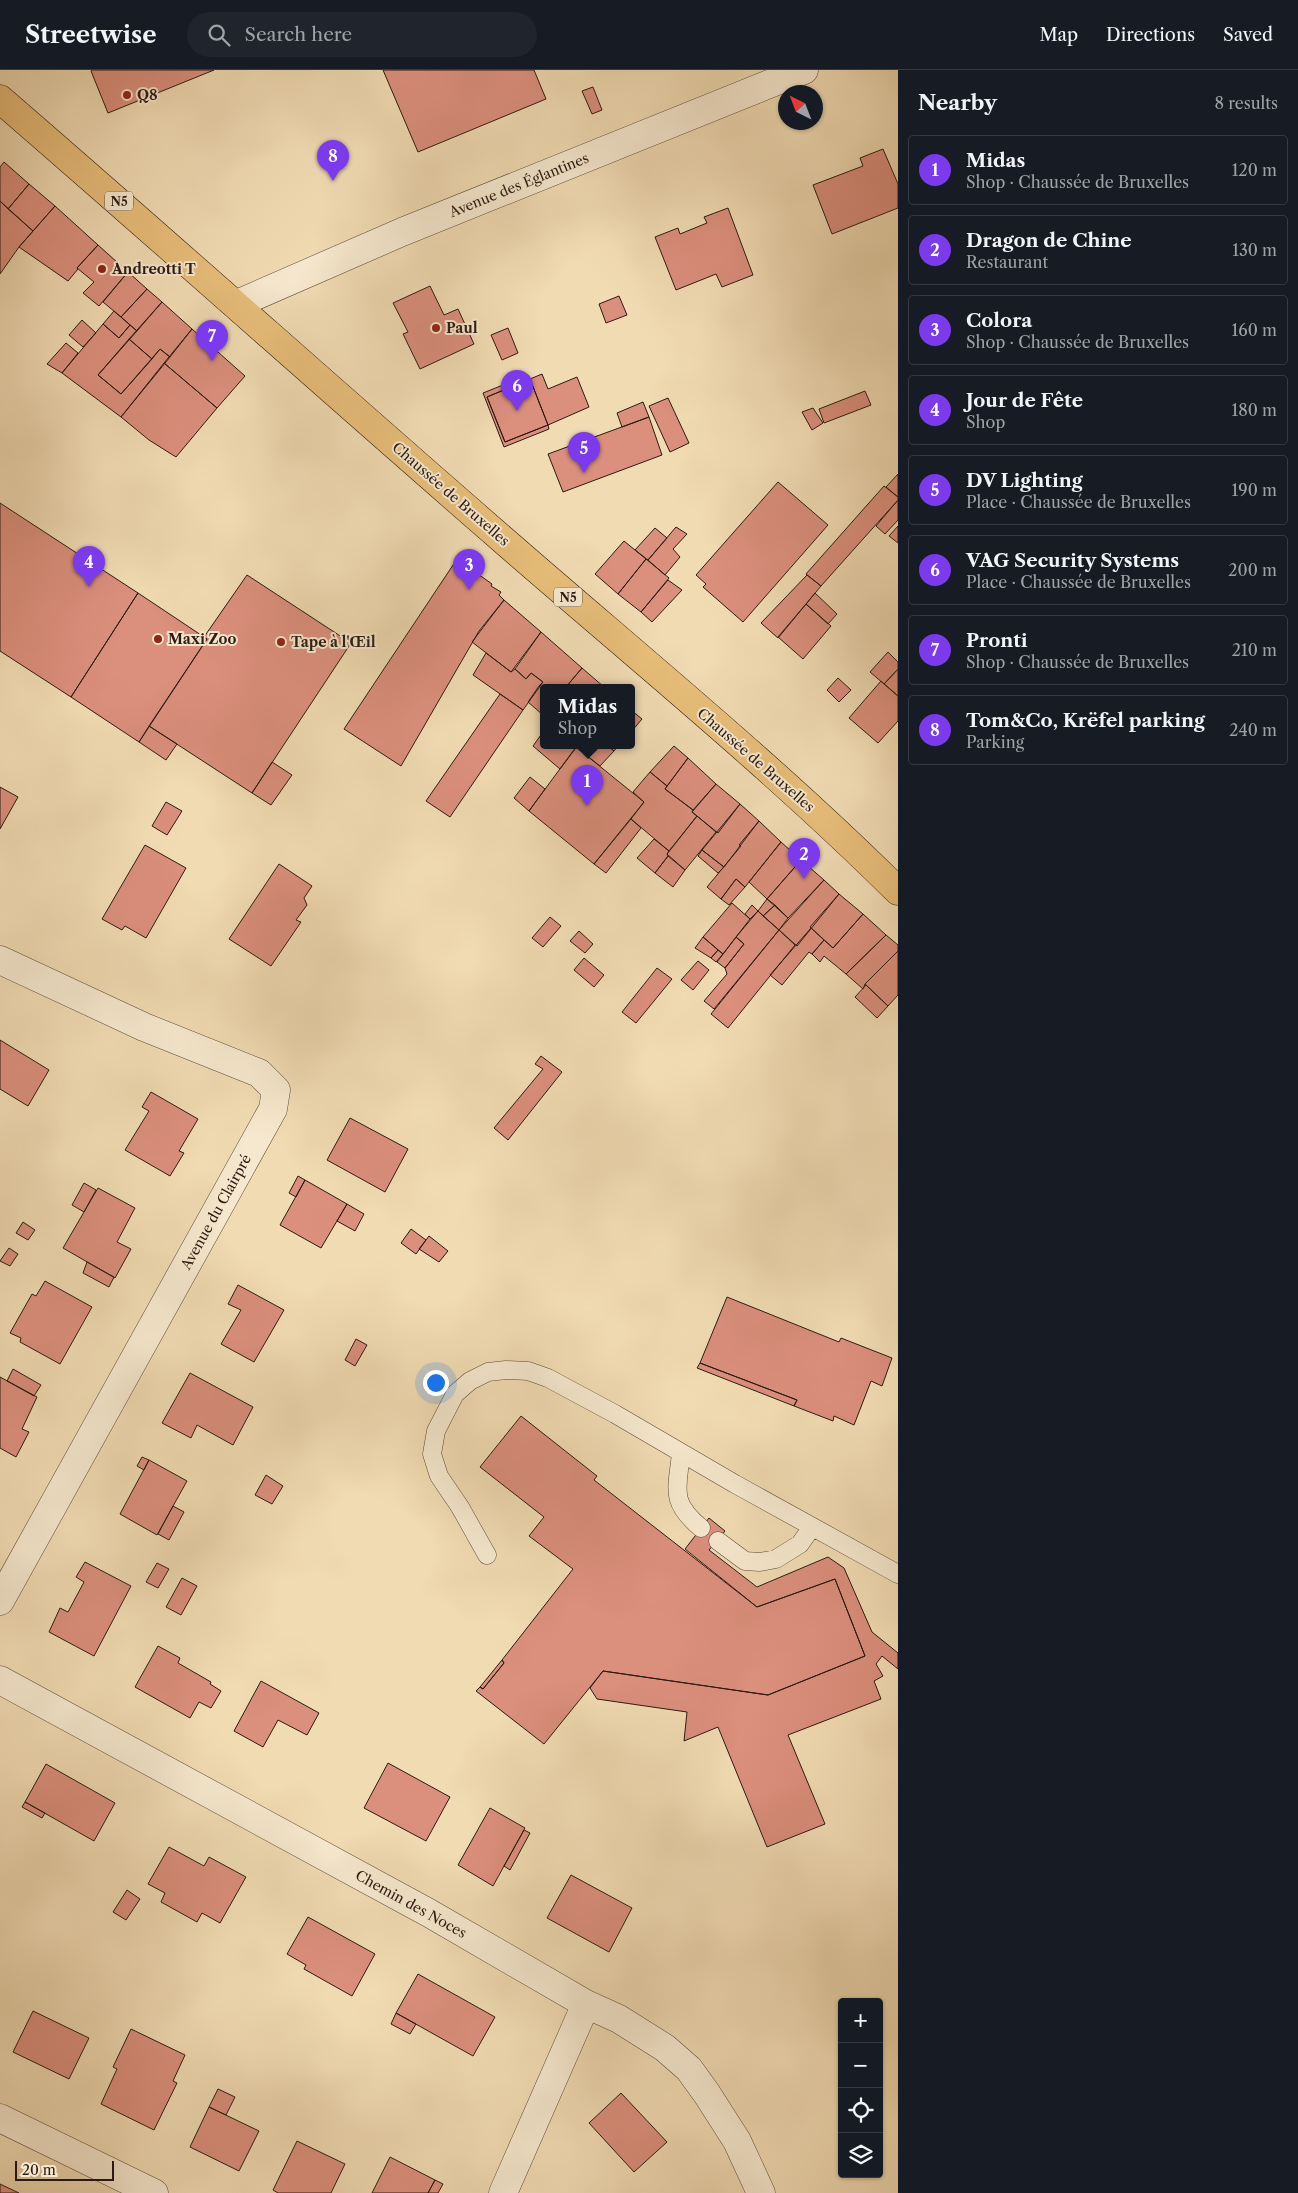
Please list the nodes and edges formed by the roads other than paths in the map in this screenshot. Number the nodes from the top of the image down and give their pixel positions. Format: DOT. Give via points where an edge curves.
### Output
graph roads {
  1 [pos="804,70"];
  2 [pos="0,99"];
  3 [pos="237,304"];
  4 [pos="898,891"];
  5 [pos="0,960"];
  6 [pos="681,1454"];
  7 [pos="812,1527"];
  8 [pos="701,1528"];
  9 [pos="718,1540"];
  10 [pos="487,1555"];
  11 [pos="898,1574"];
  12 [pos="0,1601"];
  13 [pos="0,1680"];
  14 [pos="586,2004"];
  15 [pos="0,2118"];
  16 [pos="154,2193"];
  17 [pos="503,2193"];
  18 [pos="761,2193"];
  1 -- 3 [label="street, Avenue des Églantines" via="402,232"];
  2 -- 3 [label="main road, Chaussée de Bruxelles / N5"];
  3 -- 4 [label="main road, Chaussée de Bruxelles / N5" via="835,828"];
  5 -- 12 [label="street, Avenue du Clairpré" via="144,1027 259,1073 276,1090 273,1109"];
  6 -- 7 [label="lane"];
  6 -- 8 [label="lane" via="676,1492 686,1514"];
  6 -- 10 [label="lane" via="615,1414 548,1378 528,1371 488,1372 470,1381 455,1394 443,1415 432,1454 439,1476"];
  7 -- 9 [label="lane" via="800,1544 776,1559 760,1562 745,1561"];
  7 -- 11 [label="lane"];
  13 -- 14 [label="street, Chemin des Noces" via="429,1913"];
  14 -- 17 [label="street"];
  14 -- 18 [label="street, Chemin des Noces" via="619,2019 665,2048 689,2069 737,2141"];
  15 -- 16 [label="street"];
}
